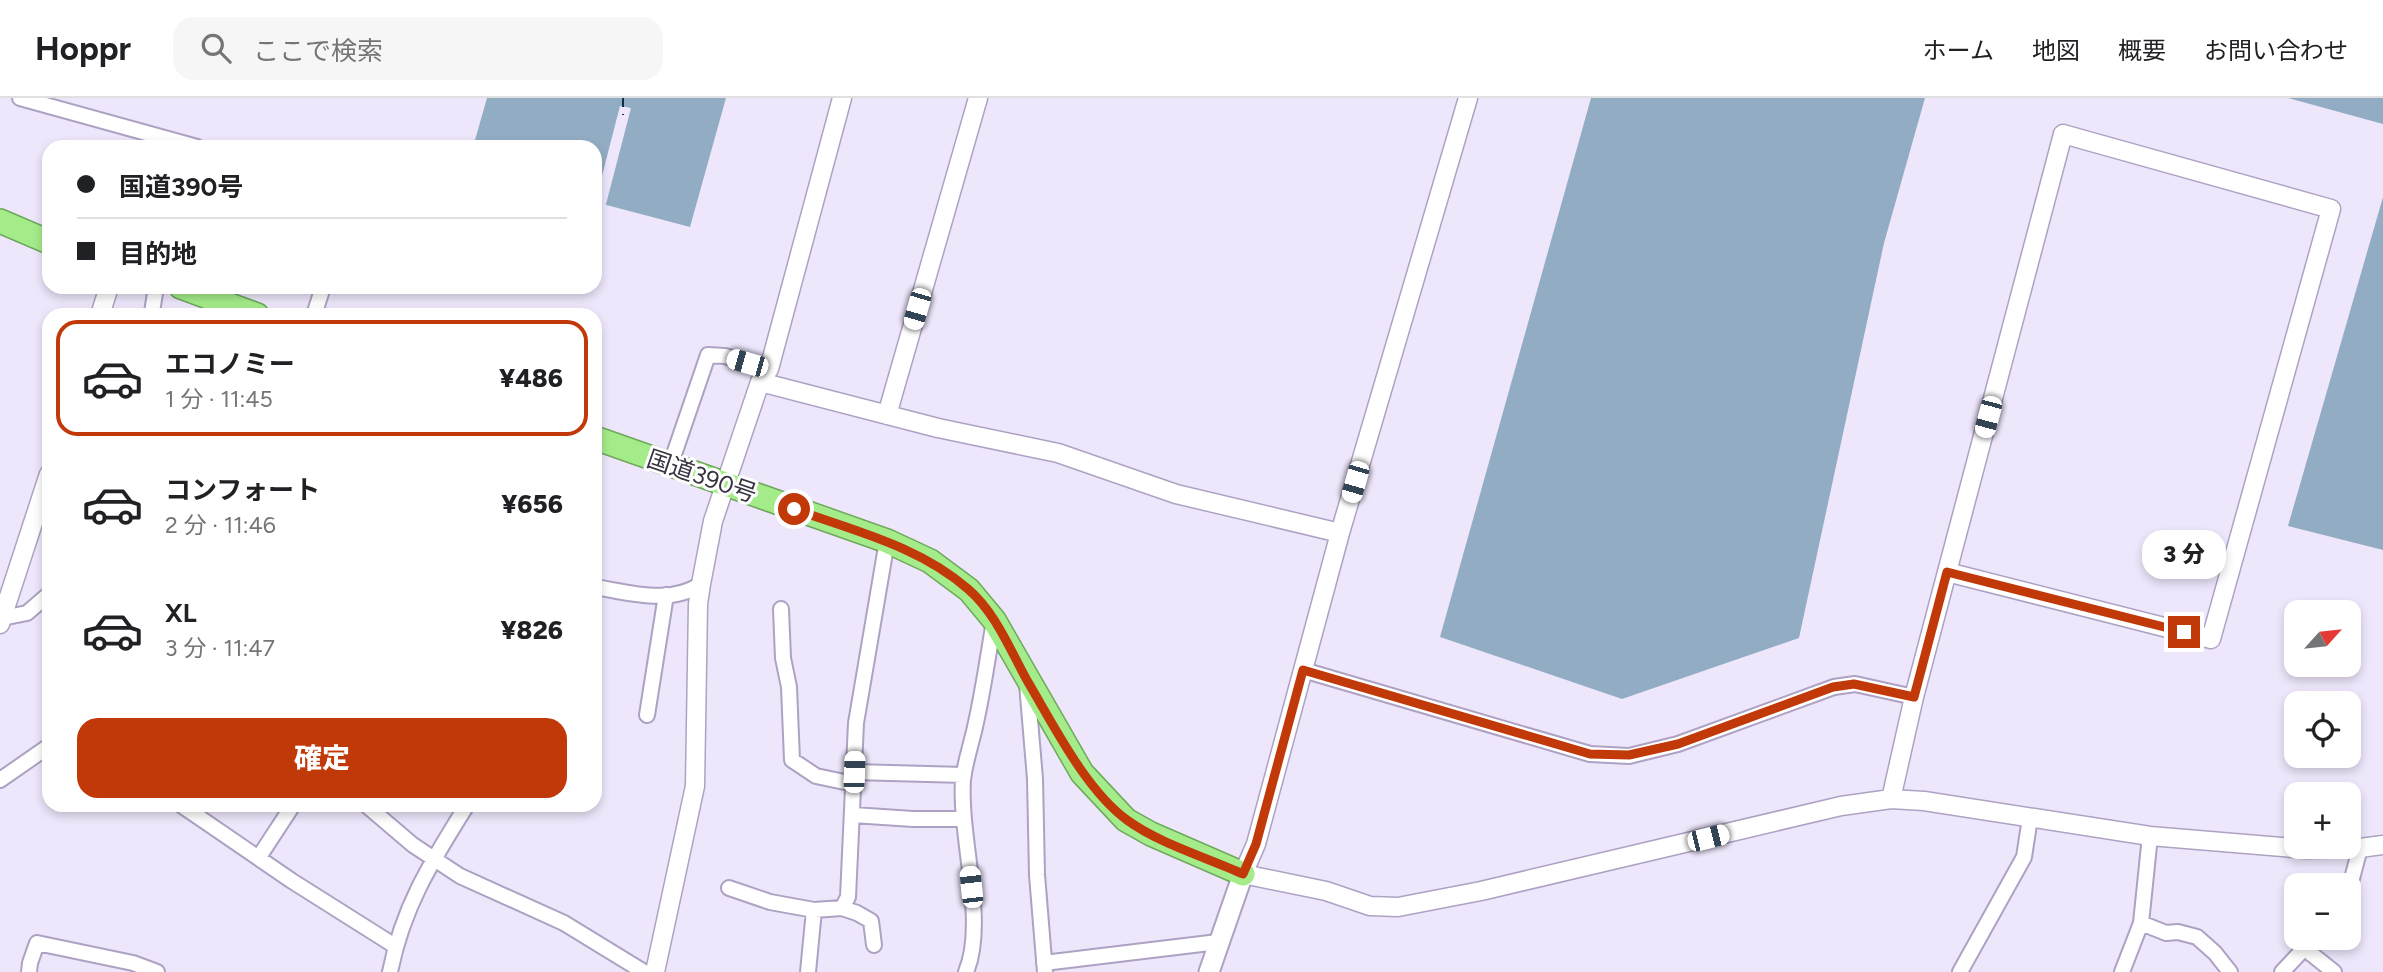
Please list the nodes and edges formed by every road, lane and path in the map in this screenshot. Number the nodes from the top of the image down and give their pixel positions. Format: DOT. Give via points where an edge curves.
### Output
graph roads {
  1 [pos="20,98"];
  2 [pos="842,98"];
  3 [pos="978,98"];
  4 [pos="1468,98"];
  5 [pos="172,140"];
  6 [pos="0,221"];
  7 [pos="42,239"];
  8 [pos="200,294"];
  9 [pos="238,308"];
  10 [pos="765,376"];
  11 [pos="887,415"];
  12 [pos="602,441"];
  13 [pos="670,466"];
  14 [pos="726,484"];
  15 [pos="42,495"];
  16 [pos="1340,533"];
  17 [pos="887,541"];
  18 [pos="1947,572"];
  19 [pos="701,583"];
  20 [pos="602,588"];
  21 [pos="666,594"];
  22 [pos="42,600"];
  23 [pos="781,610"];
  24 [pos="995,620"];
  25 [pos="1,621"];
  26 [pos="1303,670"];
  27 [pos="1027,679"];
  28 [pos="1914,697"];
  29 [pos="648,715"];
  30 [pos="42,748"];
  31 [pos="964,775"];
  32 [pos="854,778"];
  33 [pos="0,780"];
  34 [pos="1891,799"];
  35 [pos="192,812"];
  36 [pos="288,812"];
  37 [pos="374,812"];
  38 [pos="463,812"];
  39 [pos="853,815"];
  40 [pos="2030,818"];
  41 [pos="964,819"];
  42 [pos="2150,836"];
  43 [pos="2383,845"];
  44 [pos="2284,847"];
  45 [pos="2361,848"];
  46 [pos="259,857"];
  47 [pos="433,859"];
  48 [pos="1243,874"];
  49 [pos="729,888"];
  50 [pos="842,908"];
  51 [pos="814,910"];
  52 [pos="2141,923"];
  53 [pos="1218,942"];
  54 [pos="874,945"];
  55 [pos="395,946"];
  56 [pos="2302,950"];
  57 [pos="2315,950"];
  58 [pos="1044,967"];
  59 [pos="29,972"];
  60 [pos="157,972"];
  61 [pos="390,972"];
  62 [pos="644,972"];
  63 [pos="655,972"];
  64 [pos="808,972"];
  65 [pos="966,972"];
  66 [pos="1209,972"];
  67 [pos="1960,972"];
  68 [pos="2122,972"];
  69 [pos="2230,972"];
  70 [pos="2282,972"];
  71 [pos="2334,972"];
  1 -- 5 [label="street"];
  2 -- 10 [label="street"];
  3 -- 11 [label="street"];
  4 -- 16 [label="street"];
  6 -- 7 [label="highway"];
  8 -- 9 [label="highway"];
  10 -- 11 [label="street"];
  10 -- 13 [label="street" via="725,356 708,355"];
  10 -- 14 [label="street"];
  11 -- 16 [label="street" via="1058,453 1175,494"];
  12 -- 13 [label="highway, 国道390号"];
  13 -- 14 [label="highway, 国道390号"];
  14 -- 17 [label="highway, 国道390号"];
  14 -- 19 [label="street" via="713,521"];
  15 -- 25 [label="street"];
  16 -- 26 [label="street"];
  17 -- 24 [label="highway, 国道390号" via="930,561 969,590"];
  17 -- 32 [label="street" via="856,723"];
  18 -- 18 [label="street" via="2063,134 2331,209 2211,639"];
  18 -- 28 [label="street"];
  19 -- 21 [label="street" via="688,592"];
  19 -- 63 [label="street" via="695,786"];
  20 -- 21 [label="street" via="648,596"];
  21 -- 29 [label="street"];
  22 -- 25 [label="street" via="27,613"];
  23 -- 32 [label="street" via="792,760 816,776"];
  24 -- 27 [label="highway, 国道390号"];
  24 -- 31 [label="street"];
  26 -- 28 [label="street" via="1590,754 1629,755 1678,744 1833,687 1854,684"];
  26 -- 48 [label="street" via="1256,844"];
  27 -- 48 [label="highway, 国道390号" via="1082,773 1126,820"];
  27 -- 58 [label="street"];
  28 -- 34 [label="street"];
  30 -- 33 [label="street"];
  31 -- 32 [label="street"];
  31 -- 41 [label="street"];
  32 -- 39 [label="street"];
  34 -- 40 [label="street"];
  34 -- 48 [label="street" via="1841,806 1398,907 1370,906 1326,891"];
  35 -- 46 [label="street"];
  36 -- 46 [label="street"];
  37 -- 47 [label="street"];
  38 -- 47 [label="street"];
  39 -- 41 [label="street"];
  39 -- 50 [label="street" via="848,897"];
  40 -- 42 [label="street"];
  40 -- 67 [label="street" via="2024,857"];
  41 -- 65 [label="street" via="974,941"];
  42 -- 44 [label="street"];
  42 -- 52 [label="street"];
  43 -- 45 [label="street"];
  46 -- 55 [label="street"];
  47 -- 55 [label="street"];
  47 -- 62 [label="street" via="564,923"];
  48 -- 53 [label="main road"];
  49 -- 51 [label="street"];
  50 -- 51 [label="street"];
  50 -- 54 [label="street" via="871,921"];
  51 -- 64 [label="street"];
  52 -- 68 [label="street"];
  52 -- 69 [label="street" via="2166,933 2197,937"];
  53 -- 58 [label="street"];
  53 -- 66 [label="main road"];
  55 -- 61 [label="street"];
  56 -- 70 [label="street"];
  57 -- 71 [label="street"];
  59 -- 60 [label="street" via="37,943 133,962"];
}
